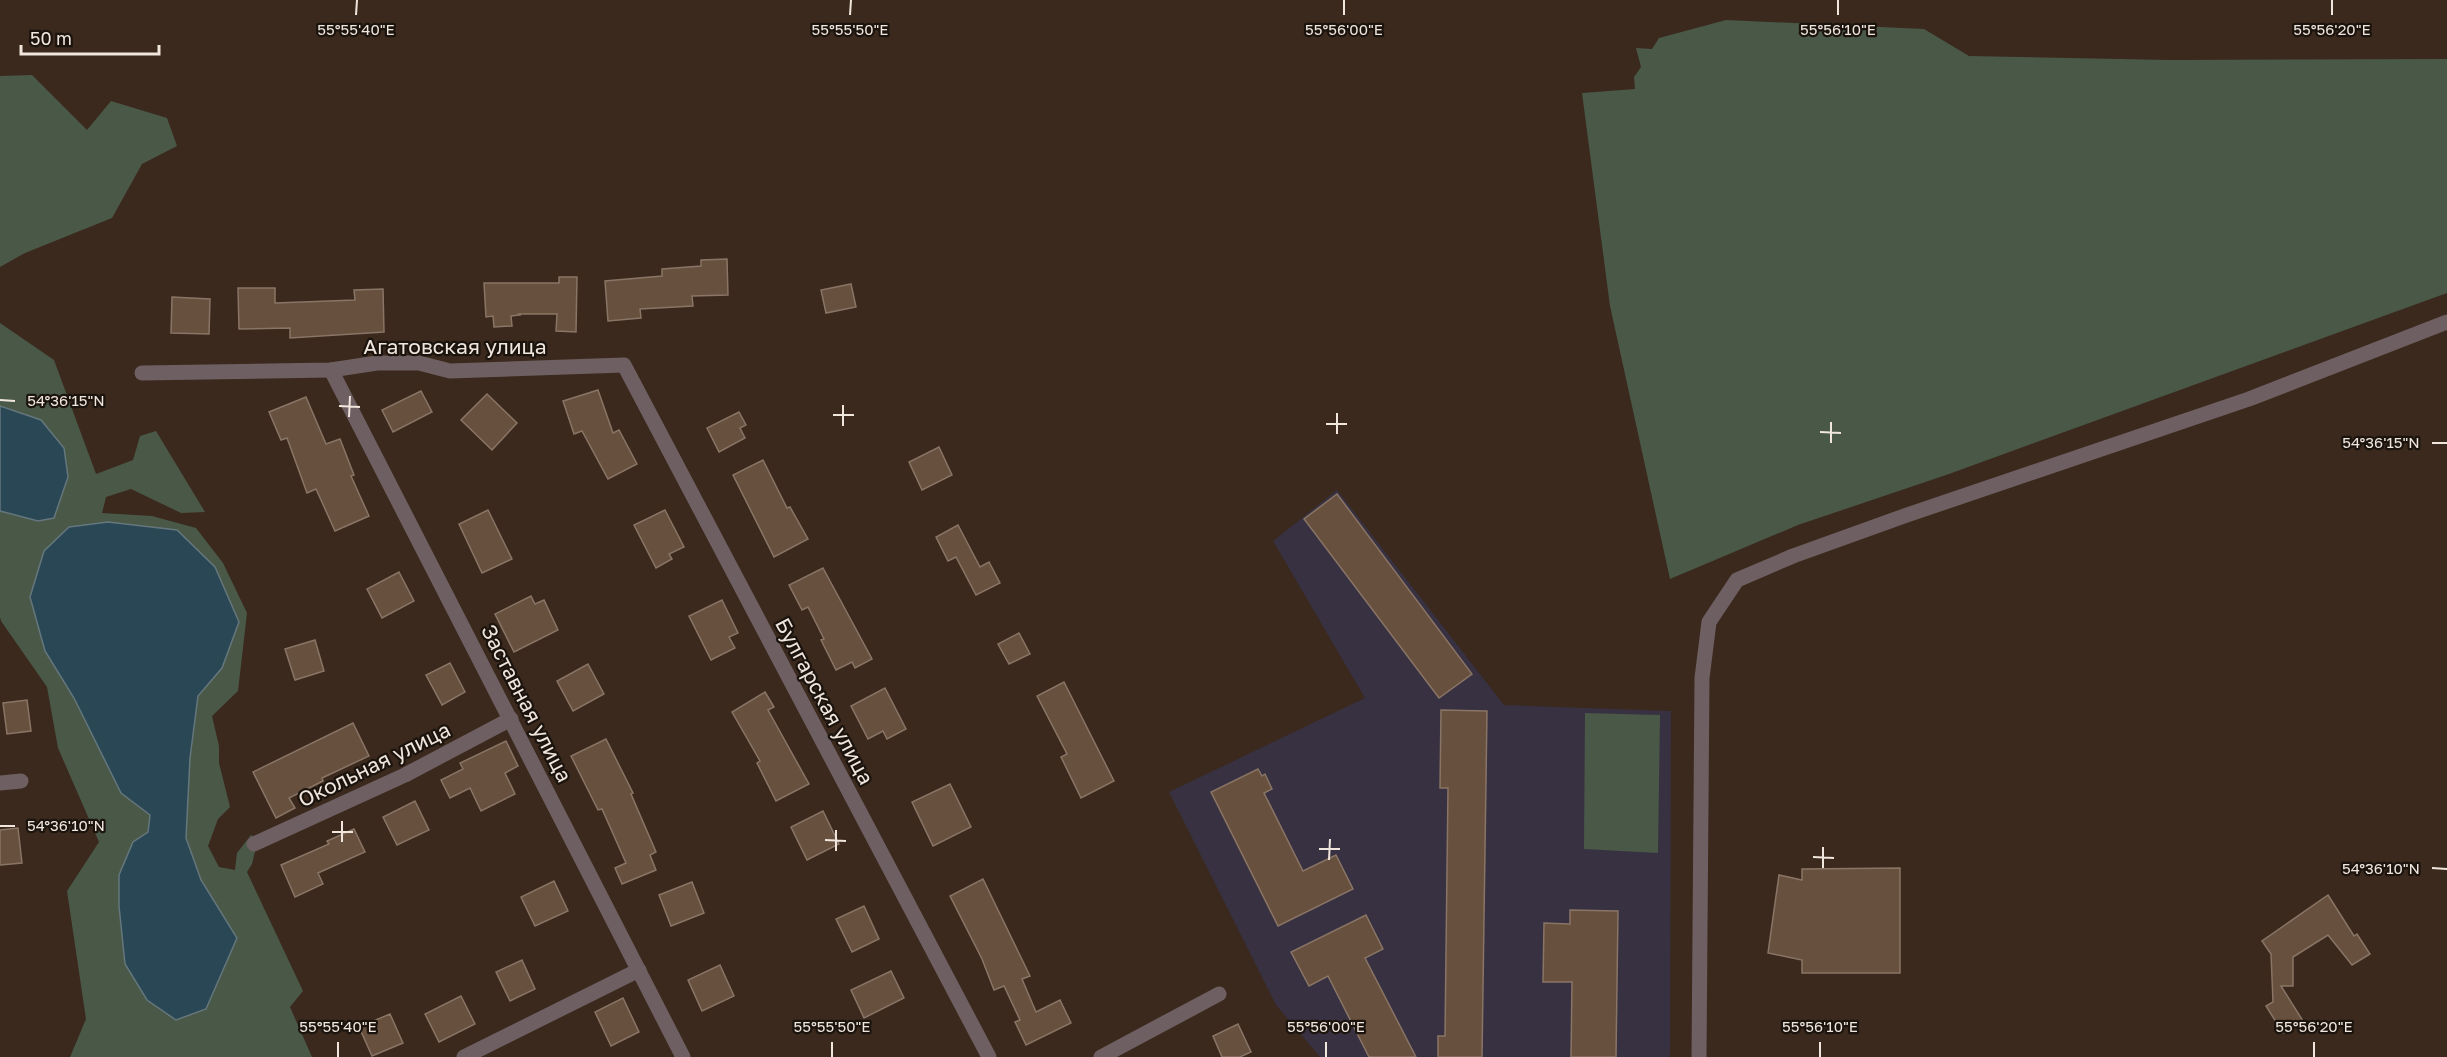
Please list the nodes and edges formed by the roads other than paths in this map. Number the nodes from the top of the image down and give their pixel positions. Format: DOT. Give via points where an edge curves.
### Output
graph roads {
  1 [pos="2447,322"];
  2 [pos="624,365"];
  3 [pos="331,370"];
  4 [pos="142,373"];
  5 [pos="512,719"];
  6 [pos="21,781"];
  7 [pos="0,783"];
  8 [pos="254,844"];
  9 [pos="639,970"];
  10 [pos="1219,994"];
  11 [pos="464,1057"];
  12 [pos="683,1057"];
  13 [pos="989,1057"];
  14 [pos="1101,1057"];
  15 [pos="1699,1057"];
  1 -- 15 [label="street" via="2249,399 1908,515 1737,580 1709,622 1702,678"];
  2 -- 3 [label="street, Агатовская улица" via="450,371 419,363 377,363"];
  2 -- 13 [label="street, Булгарская улица"];
  3 -- 4 [label="street, Агатовская улица"];
  3 -- 5 [label="street, Заставная улица"];
  5 -- 8 [label="street, Окольная улица" via="405,775"];
  5 -- 9 [label="street, Заставная улица"];
  6 -- 7 [label="street"];
  9 -- 11 [label="street"];
  9 -- 12 [label="street, Заставная улица"];
  10 -- 14 [label="street"];
}
